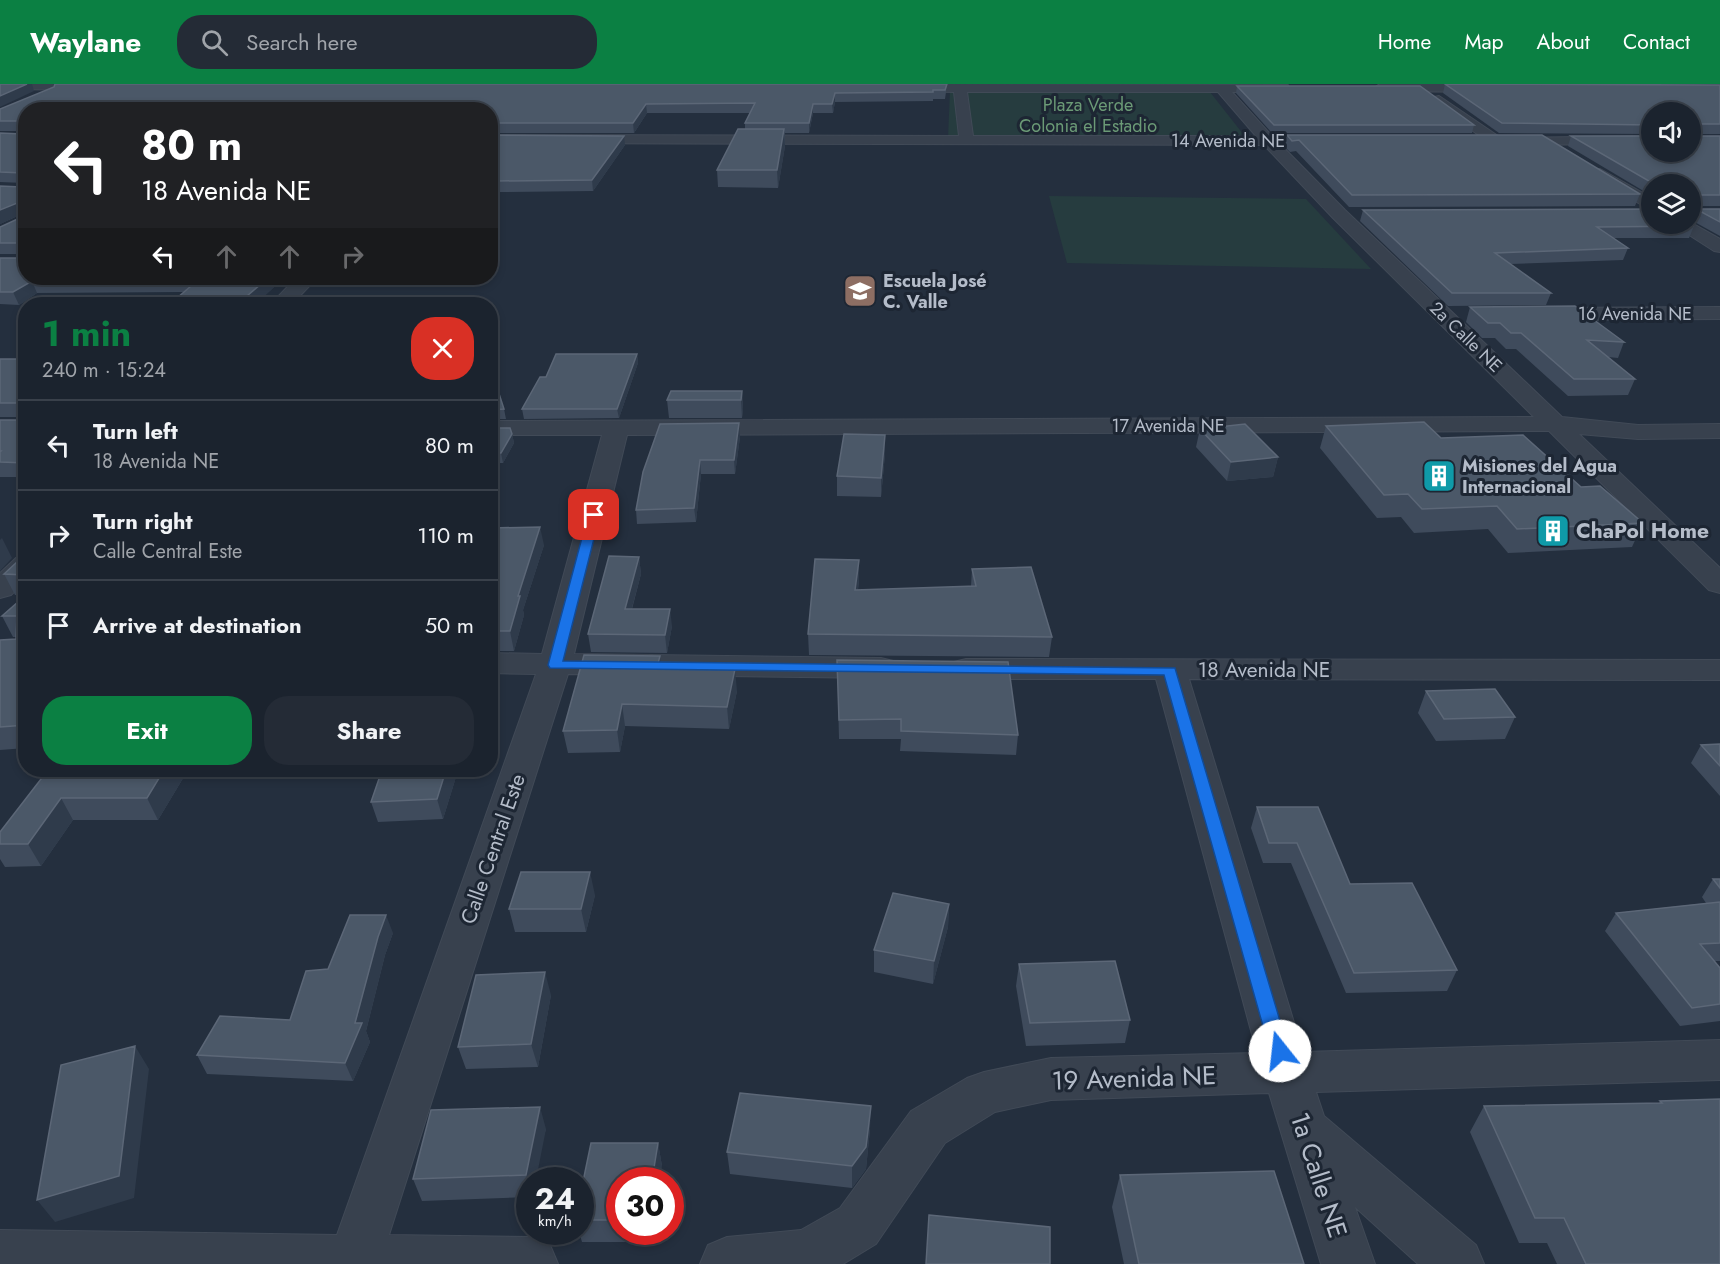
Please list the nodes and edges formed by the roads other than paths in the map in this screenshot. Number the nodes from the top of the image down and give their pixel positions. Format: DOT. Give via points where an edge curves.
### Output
graph roads {
  1 [pos="64,85"];
  2 [pos="0,86"];
  3 [pos="108,86"];
  4 [pos="959,86"];
  5 [pos="1220,86"];
  6 [pos="890,88"];
  7 [pos="1293,88"];
  8 [pos="1364,88"];
  9 [pos="1423,88"];
  10 [pos="1507,88"];
  11 [pos="31,100"];
  12 [pos="498,139"];
  13 [pos="1641,140"];
  14 [pos="967,141"];
  15 [pos="1268,141"];
  16 [pos="1340,141"];
  17 [pos="1472,141"];
  18 [pos="1496,141"];
  19 [pos="1544,141"];
  20 [pos="1641,199"];
  21 [pos="1628,213"];
  22 [pos="1641,213"];
  23 [pos="1339,214"];
  24 [pos="1362,214"];
  25 [pos="1698,234"];
  26 [pos="1720,247"];
  27 [pos="300,285"];
  28 [pos="287,297"];
  29 [pos="1720,313"];
  30 [pos="1442,314"];
  31 [pos="1465,314"];
  32 [pos="1523,314"];
  33 [pos="1555,424"];
  34 [pos="498,428"];
  35 [pos="616,429"];
  36 [pos="1720,431"];
  37 [pos="18,572"];
  38 [pos="1720,584"];
  39 [pos="0,590"];
  40 [pos="498,663"];
  41 [pos="555,665"];
  42 [pos="1170,670"];
  43 [pos="1720,670"];
  44 [pos="1720,1060"];
  45 [pos="1286,1074"];
  46 [pos="1304,1129"];
  47 [pos="0,1256"];
  48 [pos="354,1263"];
  49 [pos="531,1264"];
  50 [pos="727,1264"];
  51 [pos="1348,1264"];
  52 [pos="1457,1264"];
  1 -- 2 [label="street"];
  1 -- 3 [label="street"];
  1 -- 11 [label="street"];
  4 -- 5 [label="street"];
  4 -- 6 [label="street"];
  4 -- 14 [label="street"];
  5 -- 7 [label="street"];
  5 -- 15 [label="street, 2a Calle NE"];
  8 -- 9 [label="street"];
  9 -- 10 [label="street"];
  9 -- 18 [label="street"];
  12 -- 14 [label="street, 14 Avenida NE" via="734,134"];
  13 -- 19 [label="street"];
  14 -- 15 [label="street, 14 Avenida NE"];
  15 -- 16 [label="street, 14 Avenida NE"];
  15 -- 23 [label="street, 2a Calle NE"];
  17 -- 18 [label="street"];
  18 -- 19 [label="street"];
  19 -- 20 [label="street"];
  21 -- 22 [label="street"];
  23 -- 24 [label="street"];
  23 -- 30 [label="street, 2a Calle NE"];
  25 -- 26 [label="street"];
  27 -- 28 [label="street"];
  29 -- 32 [label="street, 16 Avenida NE"];
  30 -- 31 [label="street"];
  30 -- 33 [label="street, 2a Calle NE"];
  33 -- 35 [label="street, 17 Avenida NE"];
  33 -- 36 [label="street, 17 Avenida NE" via="1638,432"];
  33 -- 38 [label="street, 2a Calle NE"];
  34 -- 35 [label="street, 17 Avenida NE"];
  35 -- 41 [label="street, Calle Central Este"];
  37 -- 39 [label="street"];
  40 -- 41 [label="street, 18 Avenida NE"];
  41 -- 42 [label="street, 18 Avenida NE"];
  41 -- 48 [label="street, Calle Central Este"];
  42 -- 43 [label="street, 18 Avenida NE"];
  42 -- 45 [label="street, 1a Calle NE"];
  44 -- 45 [label="street, 19 Avenida NE"];
  45 -- 46 [label="street, 1a Calle NE"];
  45 -- 50 [label="street, 19 Avenida NE" via="1052,1079 984,1093 928,1127 858,1226 807,1256"];
  46 -- 51 [label="street, 1a Calle NE"];
  46 -- 52 [label="street"];
  47 -- 48 [label="street"];
  48 -- 49 [label="street"];
}
